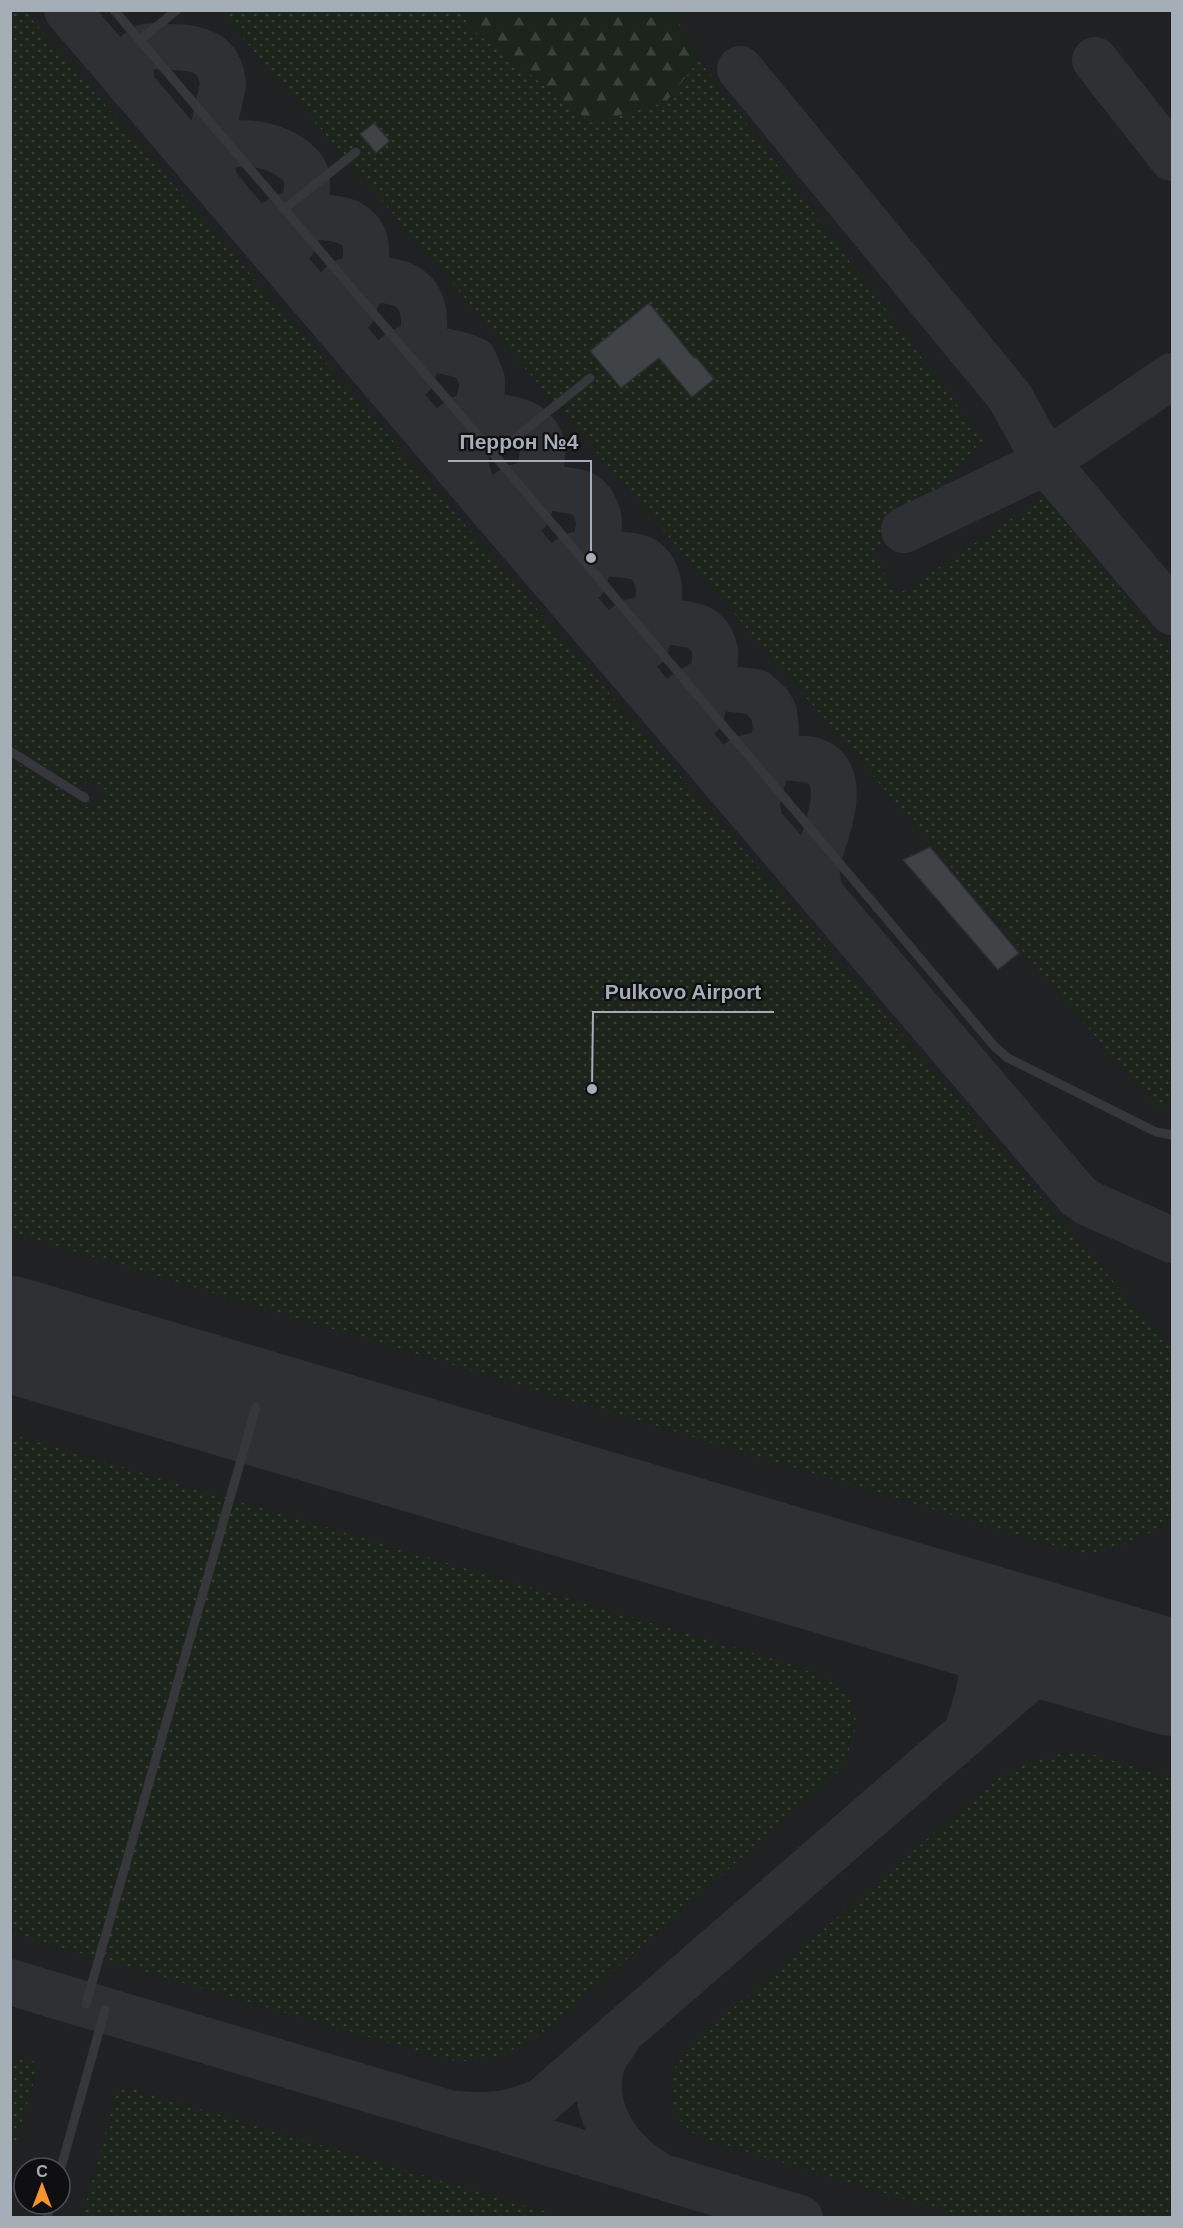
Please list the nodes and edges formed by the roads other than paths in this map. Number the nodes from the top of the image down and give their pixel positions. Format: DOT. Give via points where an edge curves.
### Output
graph roads {
  1 [pos="114,10"];
  2 [pos="177,10"];
  3 [pos="140,40"];
  4 [pos="356,152"];
  5 [pos="284,208"];
  6 [pos="590,378"];
  7 [pos="494,454"];
  8 [pos="10,751"];
  9 [pos="85,798"];
  10 [pos="1173,1135"];
  11 [pos="256,1407"];
  12 [pos="86,2004"];
  13 [pos="105,2010"];
  14 [pos="64,2156"];
  1 -- 3 [label="lane"];
  2 -- 3 [label="lane"];
  3 -- 5 [label="lane"];
  4 -- 5 [label="lane"];
  5 -- 7 [label="lane"];
  6 -- 7 [label="lane"];
  7 -- 10 [label="lane" via="995,1047 1008,1058 1156,1132"];
  8 -- 9 [label="lane"];
  11 -- 12 [label="lane"];
  13 -- 14 [label="lane"];
}
